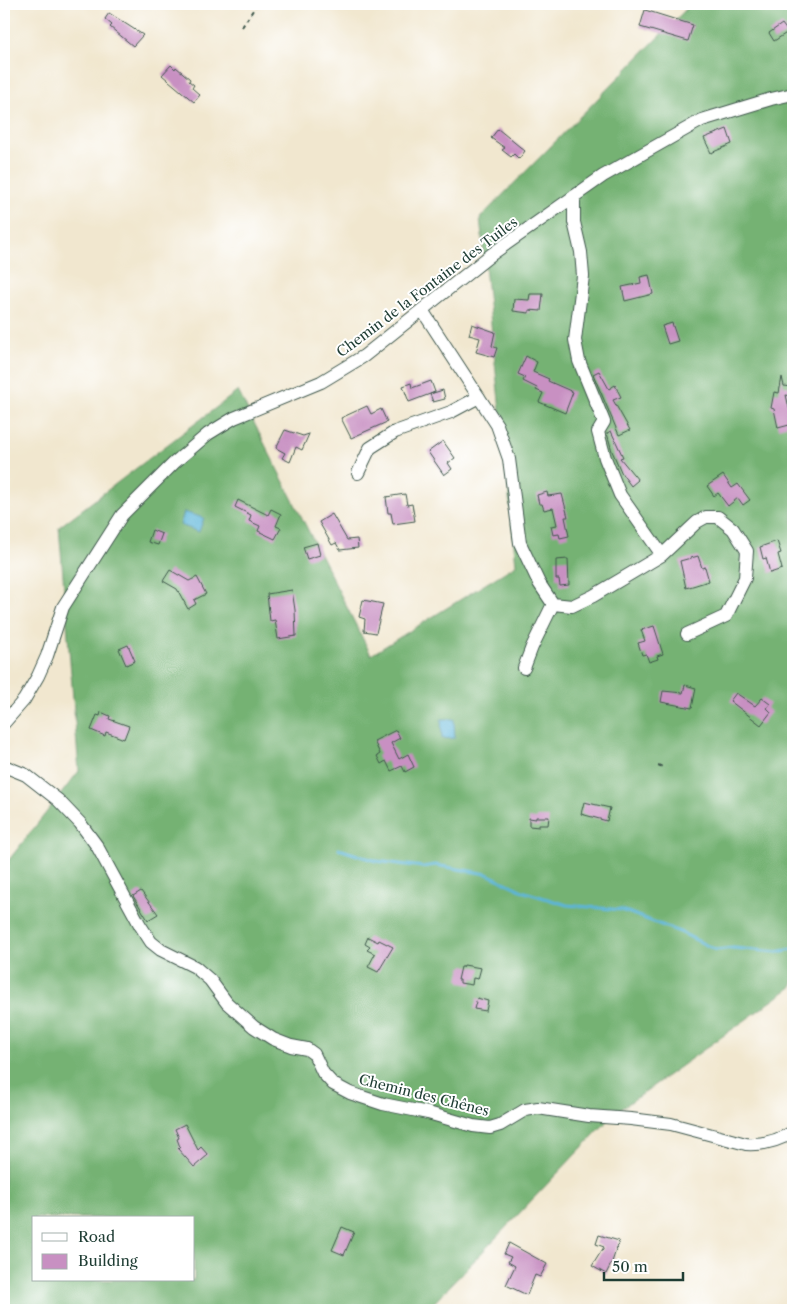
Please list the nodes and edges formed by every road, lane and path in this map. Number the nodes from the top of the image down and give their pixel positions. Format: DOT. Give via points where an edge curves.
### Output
graph roads {
  1 [pos="257,4"];
  2 [pos="242,27"];
  3 [pos="793,94"];
  4 [pos="574,196"];
  5 [pos="422,310"];
  6 [pos="479,397"];
  7 [pos="358,473"];
  8 [pos="662,555"];
  9 [pos="552,604"];
  10 [pos="687,634"];
  11 [pos="524,668"];
  12 [pos="4,723"];
  13 [pos="658,764"];
  14 [pos="4,766"];
  15 [pos="664,768"];
  16 [pos="793,1132"];
  1 -- 2 [label="path"];
  3 -- 4 [label="street, Chemin de la Fontaine des Tuiles" via="702,120"];
  4 -- 5 [label="street, Chemin de la Fontaine des Tuiles" via="492,254"];
  4 -- 8 [label="street" via="574,222 583,276 574,340 579,361 604,422 598,432 620,495"];
  5 -- 6 [label="street"];
  5 -- 12 [label="street, Chemin de la Fontaine des Tuiles" via="364,356 322,382 234,418 208,434 174,463 122,515 63,607 38,676 24,700"];
  6 -- 7 [label="street" via="451,412 395,432 370,448"];
  6 -- 9 [label="street" via="497,425 509,459 520,544"];
  8 -- 9 [label="street" via="572,606"];
  8 -- 10 [label="street" via="706,517 718,517 733,529 747,551 745,578 726,616"];
  9 -- 11 [label="street"];
  13 -- 15 [label="path"];
  14 -- 16 [label="street, Chemin des Chênes" via="26,775 58,800 80,823 97,846 151,942 195,967 210,980 226,1003 254,1027 272,1039 314,1054 322,1074 350,1093 490,1128 525,1110 538,1108 671,1124 746,1144 771,1142"];
}
